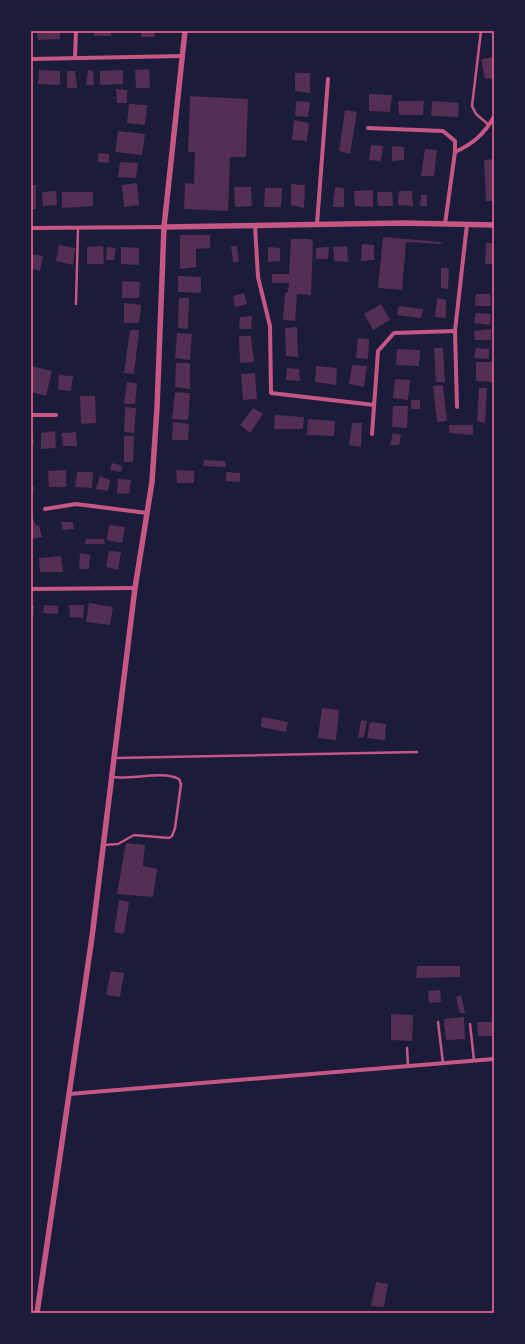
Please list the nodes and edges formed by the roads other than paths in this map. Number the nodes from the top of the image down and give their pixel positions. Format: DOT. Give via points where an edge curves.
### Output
graph roads {
  1 [pos="76,31"];
  2 [pos="185,31"];
  3 [pos="481,31"];
  4 [pos="182,56"];
  5 [pos="75,58"];
  6 [pos="31,59"];
  7 [pos="328,78"];
  8 [pos="494,117"];
  9 [pos="489,125"];
  10 [pos="368,128"];
  11 [pos="455,152"];
  12 [pos="318,224"];
  13 [pos="445,224"];
  14 [pos="467,224"];
  15 [pos="494,225"];
  16 [pos="256,226"];
  17 [pos="164,227"];
  18 [pos="31,228"];
  19 [pos="78,228"];
  20 [pos="76,304"];
  21 [pos="455,331"];
  22 [pos="374,405"];
  23 [pos="456,407"];
  24 [pos="31,415"];
  25 [pos="56,415"];
  26 [pos="372,434"];
  27 [pos="45,509"];
  28 [pos="147,513"];
  29 [pos="135,588"];
  30 [pos="31,589"];
  31 [pos="416,752"];
  32 [pos="114,758"];
  33 [pos="112,776"];
  34 [pos="102,845"];
  35 [pos="438,1022"];
  36 [pos="470,1024"];
  37 [pos="407,1048"];
  38 [pos="494,1059"];
  39 [pos="474,1061"];
  40 [pos="443,1063"];
  41 [pos="408,1066"];
  42 [pos="69,1094"];
  43 [pos="37,1313"];
  1 -- 5 [label="street"];
  2 -- 4 [label="street"];
  3 -- 9 [label="lane" via="472,106 476,114"];
  4 -- 5 [label="street"];
  4 -- 17 [label="street"];
  5 -- 6 [label="street"];
  7 -- 12 [label="street"];
  8 -- 9 [label="street"];
  9 -- 11 [label="street" via="470,145"];
  10 -- 11 [label="street" via="443,131 455,141"];
  11 -- 13 [label="street"];
  12 -- 13 [label="street"];
  12 -- 16 [label="street"];
  13 -- 14 [label="street"];
  14 -- 15 [label="street"];
  14 -- 21 [label="street"];
  16 -- 17 [label="street"];
  16 -- 22 [label="street" via="258,277 270,326 271,393"];
  17 -- 19 [label="street"];
  17 -- 28 [label="street" via="157,408 152,482"];
  18 -- 19 [label="street"];
  19 -- 20 [label="lane"];
  21 -- 22 [label="street" via="394,332 378,351"];
  21 -- 23 [label="street"];
  22 -- 26 [label="street"];
  24 -- 25 [label="street"];
  27 -- 28 [label="street" via="76,504"];
  28 -- 29 [label="street"];
  29 -- 30 [label="street"];
  29 -- 32 [label="street"];
  31 -- 32 [label="lane"];
  32 -- 33 [label="street"];
  33 -- 34 [label="street"];
  33 -- 34 [label="lane" via="169,776 179,779 181,784 175,828 174,834 169,838 134,835 118,844"];
  34 -- 42 [label="street" via="92,937"];
  35 -- 40 [label="lane"];
  36 -- 39 [label="lane"];
  37 -- 41 [label="lane"];
  38 -- 39 [label="street"];
  39 -- 40 [label="street"];
  40 -- 41 [label="street"];
  41 -- 42 [label="street"];
  42 -- 43 [label="street"];
}
